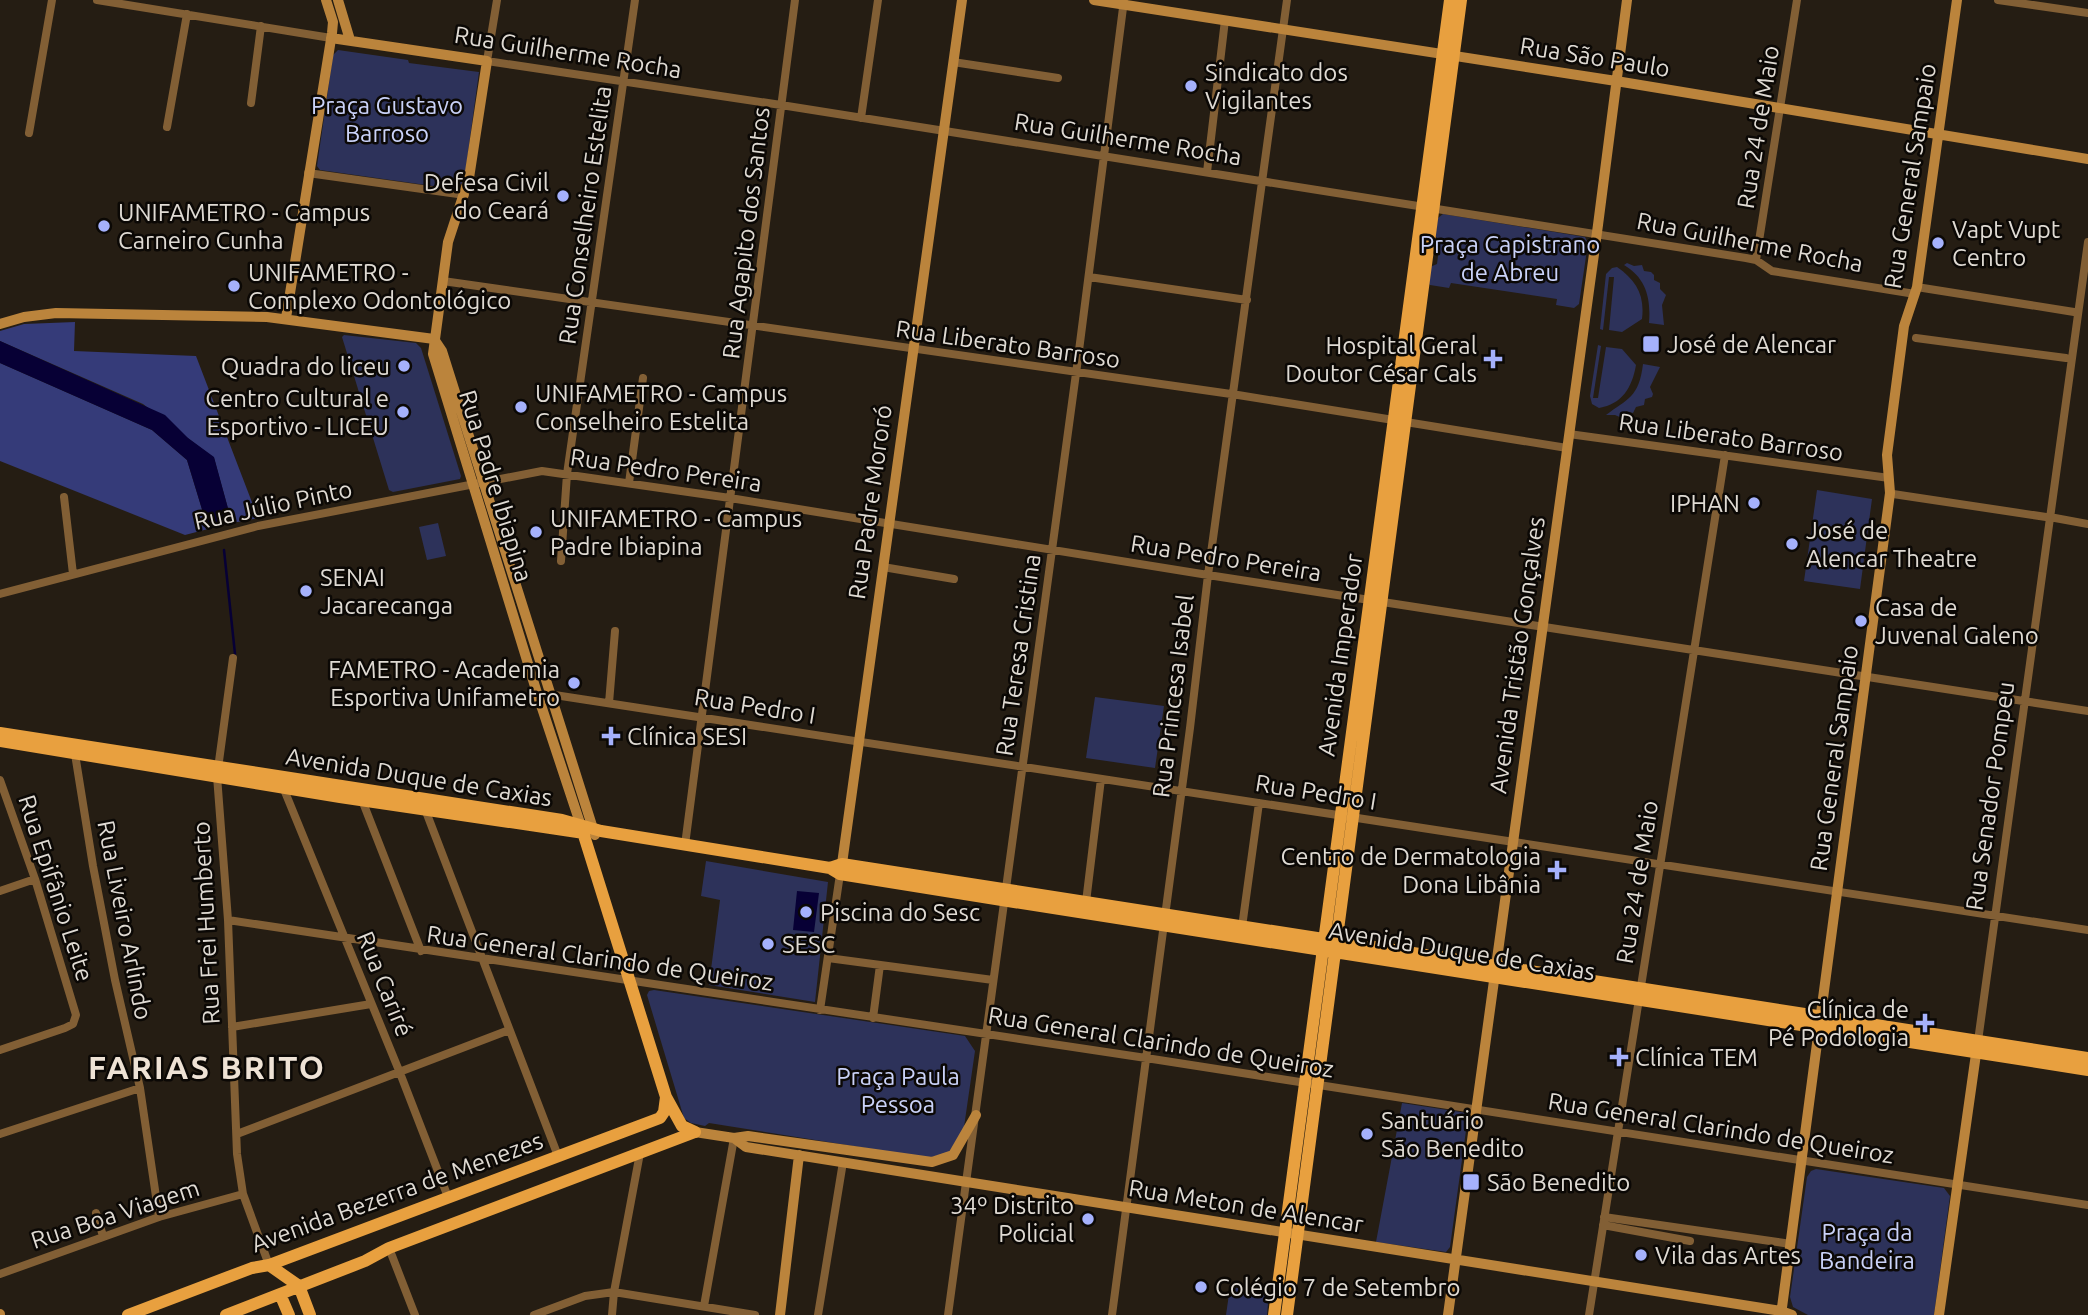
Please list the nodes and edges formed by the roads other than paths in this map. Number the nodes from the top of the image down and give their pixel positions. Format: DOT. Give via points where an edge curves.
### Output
graph roads {
  1 [pos="52,0"];
  2 [pos="97,0"];
  3 [pos="326,0"];
  4 [pos="338,0"];
  5 [pos="496,0"];
  6 [pos="635,0"];
  7 [pos="795,0"];
  8 [pos="878,0"];
  9 [pos="962,0"];
  10 [pos="1094,0"];
  11 [pos="1287,0"];
  12 [pos="1450,0"];
  13 [pos="1461,0"];
  14 [pos="1627,0"];
  15 [pos="1797,0"];
  16 [pos="1956,0"];
  17 [pos="1998,0"];
  18 [pos="1124,2"];
  19 [pos="2088,13"];
  20 [pos="187,14"];
  21 [pos="1225,20"];
  22 [pos="261,26"];
  23 [pos="1283,29"];
  24 [pos="331,38"];
  25 [pos="350,40"];
  26 [pos="1448,55"];
  27 [pos="487,61"];
  28 [pos="959,63"];
  29 [pos="1058,78"];
  30 [pos="1616,81"];
  31 [pos="624,82"];
  32 [pos="251,103"];
  33 [pos="781,105"];
  34 [pos="1780,109"];
  35 [pos="861,118"];
  36 [pos="167,127"];
  37 [pos="943,131"];
  38 [pos="29,133"];
  39 [pos="1938,134"];
  40 [pos="1105,156"];
  41 [pos="2088,159"];
  42 [pos="1207,172"];
  43 [pos="308,173"];
  44 [pos="1262,181"];
  45 [pos="465,195"];
  46 [pos="1428,208"];
  47 [pos="1597,234"];
  48 [pos="2088,242"];
  49 [pos="1756,260"];
  50 [pos="1089,278"];
  51 [pos="443,281"];
  52 [pos="1919,291"];
  53 [pos="1247,300"];
  54 [pos="592,303"];
  55 [pos="2081,313"];
  56 [pos="286,318"];
  57 [pos="0,324"];
  58 [pos="753,326"];
  59 [pos="1916,338"];
  60 [pos="434,339"];
  61 [pos="913,349"];
  62 [pos="2064,358"];
  63 [pos="1076,374"];
  64 [pos="643,378"];
  65 [pos="1233,395"];
  66 [pos="1399,421"];
  67 [pos="1569,434"];
  68 [pos="1567,448"];
  69 [pos="1725,455"];
  70 [pos="567,474"];
  71 [pos="1889,478"];
  72 [pos="478,482"];
  73 [pos="629,483"];
  74 [pos="1893,494"];
  75 [pos="64,496"];
  76 [pos="730,498"];
  77 [pos="2046,517"];
  78 [pos="2055,518"];
  79 [pos="888,524"];
  80 [pos="2088,524"];
  81 [pos="1052,550"];
  82 [pos="561,561"];
  83 [pos="883,567"];
  84 [pos="73,571"];
  85 [pos="1209,575"];
  86 [pos="954,579"];
  87 [pos="0,594"];
  88 [pos="1375,601"];
  89 [pos="1542,626"];
  90 [pos="615,631"];
  91 [pos="1694,648"];
  92 [pos="233,658"];
  93 [pos="1866,676"];
  94 [pos="543,694"];
  95 [pos="2024,701"];
  96 [pos="609,703"];
  97 [pos="2088,711"];
  98 [pos="700,717"];
  99 [pos="0,733"];
  100 [pos="0,741"];
  101 [pos="859,741"];
  102 [pos="75,754"];
  103 [pos="1023,766"];
  104 [pos="217,771"];
  105 [pos="1101,779"];
  106 [pos="0,780"];
  107 [pos="283,787"];
  108 [pos="1181,790"];
  109 [pos="341,791"];
  110 [pos="362,800"];
  111 [pos="1259,803"];
  112 [pos="425,809"];
  113 [pos="1346,816"];
  114 [pos="588,831"];
  115 [pos="1512,841"];
  116 [pos="685,845"];
  117 [pos="1660,864"];
  118 [pos="837,869"];
  119 [pos="35,879"];
  120 [pos="1837,890"];
  121 [pos="0,891"];
  122 [pos="1005,896"];
  123 [pos="1086,902"];
  124 [pos="1995,915"];
  125 [pos="228,920"];
  126 [pos="1164,920"];
  127 [pos="1242,927"];
  128 [pos="2088,930"];
  129 [pos="345,938"];
  130 [pos="1329,946"];
  131 [pos="421,951"];
  132 [pos="828,958"];
  133 [pos="483,959"];
  134 [pos="880,965"];
  135 [pos="1494,972"];
  136 [pos="630,981"];
  137 [pos="993,981"];
  138 [pos="1639,995"];
  139 [pos="371,1004"];
  140 [pos="820,1010"];
  141 [pos="873,1018"];
  142 [pos="1820,1023"];
  143 [pos="232,1027"];
  144 [pos="509,1030"];
  145 [pos="986,1035"];
  146 [pos="1977,1047"];
  147 [pos="0,1050"];
  148 [pos="1146,1058"];
  149 [pos="2088,1058"];
  150 [pos="2088,1070"];
  151 [pos="400,1073"];
  152 [pos="1304,1083"];
  153 [pos="1318,1085"];
  154 [pos="140,1088"];
  155 [pos="666,1097"];
  156 [pos="1475,1109"];
  157 [pos="976,1115"];
  158 [pos="695,1132"];
  159 [pos="1618,1132"];
  160 [pos="0,1134"];
  161 [pos="237,1134"];
  162 [pos="734,1138"];
  163 [pos="640,1153"];
  164 [pos="799,1155"];
  165 [pos="558,1156"];
  166 [pos="1801,1161"];
  167 [pos="843,1162"];
  168 [pos="966,1182"];
  169 [pos="1958,1185"];
  170 [pos="243,1194"];
  171 [pos="448,1198"];
  172 [pos="2088,1205"];
  173 [pos="1126,1208"];
  174 [pos="96,1213"];
  175 [pos="159,1217"];
  176 [pos="1603,1221"];
  177 [pos="1284,1233"];
  178 [pos="1299,1235"];
  179 [pos="103,1236"];
  180 [pos="1690,1241"];
  181 [pos="1791,1244"];
  182 [pos="389,1248"];
  183 [pos="1455,1260"];
  184 [pos="270,1265"];
  185 [pos="0,1274"];
  186 [pos="1594,1282"];
  187 [pos="299,1286"];
  188 [pos="614,1292"];
  189 [pos="280,1294"];
  190 [pos="704,1306"];
  191 [pos="1785,1314"];
  192 [pos="128,1315"];
  193 [pos="226,1315"];
  194 [pos="289,1315"];
  195 [pos="310,1315"];
  196 [pos="415,1315"];
  197 [pos="534,1315"];
  198 [pos="612,1315"];
  199 [pos="755,1315"];
  200 [pos="780,1315"];
  201 [pos="818,1315"];
  202 [pos="948,1315"];
  203 [pos="1112,1315"];
  204 [pos="1274,1315"];
  205 [pos="1287,1315"];
  206 [pos="1448,1315"];
  207 [pos="1589,1315"];
  208 [pos="1939,1315"];
  1 -- 38 [label="street"];
  2 -- 20 [label="street"];
  3 -- 24 [label="street" via="333,22"];
  4 -- 25 [label="street"];
  5 -- 27 [label="street"];
  6 -- 31 [label="street, Rua Conselheiro Estelita"];
  7 -- 33 [label="street, Rua Agapito dos Santos"];
  8 -- 35 [label="street"];
  9 -- 28 [label="street, Rua Padre Mororó"];
  10 -- 18 [label="street, Rua São Paulo"];
  11 -- 23 [label="street, Rua Princesa Isabel"];
  12 -- 26 [label="main road, Avenida Imperador"];
  13 -- 26 [label="main road, Avenida Imperador"];
  14 -- 30 [label="street, Avenida Tristão Gonçalves"];
  15 -- 34 [label="street, Rua 24 de Maio"];
  16 -- 39 [label="street, Rua General Sampaio"];
  17 -- 19 [label="street"];
  18 -- 21 [label="street, Rua São Paulo"];
  18 -- 40 [label="street, Rua Teresa Cristina"];
  20 -- 22 [label="street"];
  20 -- 36 [label="street"];
  21 -- 23 [label="street, Rua São Paulo"];
  21 -- 42 [label="street"];
  22 -- 24 [label="street"];
  22 -- 32 [label="street"];
  23 -- 26 [label="street, Rua São Paulo"];
  23 -- 44 [label="street, Rua Princesa Isabel"];
  24 -- 25 [label="street, Rua Guilherme Rocha"];
  24 -- 43 [label="street"];
  25 -- 27 [label="street, Rua Guilherme Rocha"];
  26 -- 30 [label="street, Rua São Paulo"];
  26 -- 46 [label="main road, Avenida Imperador"];
  27 -- 31 [label="street, Rua Guilherme Rocha"];
  27 -- 45 [label="street, Rua Padre Ibiapina"];
  28 -- 29 [label="street"];
  28 -- 37 [label="street, Rua Padre Mororó"];
  30 -- 34 [label="street, Rua São Paulo"];
  30 -- 47 [label="street, Avenida Tristão Gonçalves"];
  31 -- 33 [label="street, Rua Guilherme Rocha"];
  31 -- 54 [label="street, Rua Conselheiro Estelita"];
  33 -- 35 [label="street, Rua Guilherme Rocha"];
  33 -- 58 [label="street, Rua Agapito dos Santos"];
  34 -- 39 [label="street, Rua São Paulo"];
  34 -- 49 [label="street, Rua 24 de Maio"];
  35 -- 37 [label="street, Rua Guilherme Rocha"];
  37 -- 40 [label="street, Rua Guilherme Rocha"];
  37 -- 61 [label="street, Rua Padre Mororó"];
  39 -- 41 [label="street, Rua São Paulo"];
  39 -- 52 [label="street, Rua General Sampaio"];
  40 -- 42 [label="street, Rua Guilherme Rocha"];
  40 -- 50 [label="street, Rua Teresa Cristina"];
  42 -- 44 [label="street, Rua Guilherme Rocha"];
  43 -- 45 [label="street"];
  43 -- 56 [label="street"];
  44 -- 46 [label="street, Rua Guilherme Rocha"];
  44 -- 53 [label="street, Rua Princesa Isabel"];
  45 -- 51 [label="street, Rua Padre Ibiapina" via="448,242"];
  46 -- 47 [label="street, Rua Guilherme Rocha"];
  46 -- 66 [label="main road, Avenida Imperador"];
  47 -- 49 [label="street, Rua Guilherme Rocha"];
  47 -- 67 [label="street, Avenida Tristão Gonçalves"];
  48 -- 95 [label="street, Rua Senador Pompeu"];
  49 -- 52 [label="street, Rua Guilherme Rocha" via="1772,271"];
  50 -- 53 [label="street"];
  50 -- 63 [label="street, Rua Teresa Cristina"];
  51 -- 54 [label="street, Rua Liberato Barroso"];
  51 -- 60 [label="street, Rua Padre Ibiapina"];
  52 -- 55 [label="street, Rua Guilherme Rocha"];
  52 -- 71 [label="street, Rua General Sampaio" via="1904,326 1887,455"];
  53 -- 65 [label="street, Rua Princesa Isabel"];
  54 -- 58 [label="street, Rua Liberato Barroso"];
  54 -- 70 [label="street, Rua Conselheiro Estelita"];
  56 -- 57 [label="street" via="56,313"];
  56 -- 60 [label="street"];
  58 -- 61 [label="street, Rua Liberato Barroso"];
  58 -- 76 [label="street, Rua Agapito dos Santos"];
  59 -- 62 [label="street"];
  60 -- 72 [label="street, Rua Padre Ibiapina" via="433,354"];
  61 -- 63 [label="street, Rua Liberato Barroso"];
  61 -- 79 [label="street, Rua Padre Mororó"];
  63 -- 65 [label="street, Rua Liberato Barroso"];
  63 -- 81 [label="street, Rua Teresa Cristina"];
  64 -- 73 [label="street"];
  65 -- 66 [label="street, Rua Liberato Barroso"];
  65 -- 85 [label="street, Rua Princesa Isabel"];
  66 -- 68 [label="street, Rua Liberato Barroso"];
  66 -- 88 [label="main road, Avenida Imperador"];
  67 -- 68 [label="street, Avenida Tristão Gonçalves"];
  67 -- 69 [label="street, Rua Liberato Barroso"];
  68 -- 89 [label="street, Avenida Tristão Gonçalves"];
  69 -- 71 [label="street, Rua Liberato Barroso"];
  69 -- 91 [label="street, Rua 24 de Maio"];
  70 -- 72 [label="street, Rua Pedro Pereira" via="542,471"];
  70 -- 73 [label="street, Rua Pedro Pereira"];
  70 -- 82 [label="street, Rua Conselheiro Estelita"];
  71 -- 93 [label="street, Rua General Sampaio"];
  72 -- 84 [label="street, Rua Júlio Pinto" via="258,526"];
  72 -- 94 [label="street, Rua Padre Ibiapina"];
  73 -- 76 [label="street, Rua Pedro Pereira"];
  74 -- 77 [label="street"];
  75 -- 84 [label="street"];
  76 -- 79 [label="street, Rua Pedro Pereira"];
  76 -- 98 [label="street, Rua Agapito dos Santos"];
  78 -- 80 [label="street"];
  79 -- 81 [label="street, Rua Pedro Pereira"];
  79 -- 83 [label="street, Rua Padre Mororó"];
  81 -- 85 [label="street, Rua Pedro Pereira"];
  81 -- 103 [label="street, Rua Teresa Cristina"];
  83 -- 86 [label="street"];
  83 -- 101 [label="street, Rua Padre Mororó"];
  84 -- 87 [label="street, Rua Júlio Pinto"];
  85 -- 88 [label="street, Rua Pedro Pereira"];
  85 -- 108 [label="street, Rua Princesa Isabel"];
  88 -- 89 [label="street, Rua Pedro Pereira"];
  88 -- 113 [label="main road, Avenida Imperador"];
  89 -- 91 [label="street, Rua Pedro Pereira"];
  89 -- 115 [label="street, Avenida Tristão Gonçalves"];
  90 -- 96 [label="street"];
  91 -- 93 [label="street, Rua Pedro Pereira"];
  91 -- 117 [label="street, Rua 24 de Maio"];
  92 -- 104 [label="street, Rua Frei Humberto"];
  93 -- 95 [label="street, Rua Pedro Pereira"];
  93 -- 120 [label="street, Rua General Sampaio"];
  94 -- 96 [label="street, Rua Pedro I"];
  94 -- 114 [label="street, Rua Padre Ibiapina"];
  95 -- 97 [label="street, Rua Pedro Pereira"];
  95 -- 124 [label="street, Rua Senador Pompeu"];
  96 -- 98 [label="street, Rua Pedro I"];
  98 -- 101 [label="street, Rua Pedro I"];
  98 -- 116 [label="street, Rua Agapito dos Santos"];
  99 -- 104 [label="main road, Avenida Duque de Caxias"];
  100 -- 102 [label="main road, Avenida Duque de Caxias"];
  101 -- 103 [label="street, Rua Pedro I"];
  101 -- 118 [label="street, Rua Padre Mororó"];
  102 -- 104 [label="main road, Avenida Duque de Caxias"];
  102 -- 154 [label="street, Rua Liveiro Arlindo" via="115,980"];
  103 -- 105 [label="street, Rua Pedro I"];
  103 -- 122 [label="street, Rua Teresa Cristina"];
  104 -- 107 [label="main road, Avenida Duque de Caxias"];
  104 -- 109 [label="main road, Avenida Duque de Caxias"];
  104 -- 125 [label="street, Rua Frei Humberto"];
  105 -- 108 [label="street, Rua Pedro I"];
  105 -- 123 [label="street"];
  106 -- 119 [label="street, Rua Epifânio Leite"];
  107 -- 109 [label="main road, Avenida Duque de Caxias"];
  107 -- 129 [label="street, Rua Cariré"];
  108 -- 111 [label="street, Rua Pedro I"];
  108 -- 126 [label="street, Rua Princesa Isabel"];
  109 -- 110 [label="main road, Avenida Duque de Caxias"];
  109 -- 114 [label="main road, Avenida Duque de Caxias" via="562,820"];
  110 -- 112 [label="main road, Avenida Duque de Caxias"];
  110 -- 131 [label="street"];
  111 -- 113 [label="street, Rua Pedro I"];
  111 -- 127 [label="street"];
  112 -- 114 [label="main road, Avenida Duque de Caxias"];
  112 -- 133 [label="street"];
  113 -- 115 [label="street, Rua Pedro I"];
  113 -- 130 [label="main road, Avenida Imperador"];
  114 -- 116 [label="main road, Avenida Duque de Caxias"];
  114 -- 136 [label="main road, Rua Padre Ibiapina"];
  115 -- 117 [label="street, Rua Pedro I"];
  115 -- 135 [label="street, Avenida Tristão Gonçalves"];
  116 -- 118 [label="main road, Avenida Duque de Caxias"];
  117 -- 120 [label="street, Rua Pedro I"];
  117 -- 138 [label="street, Rua 24 de Maio"];
  118 -- 122 [label="main road, Avenida Duque de Caxias"];
  118 -- 132 [label="street, Rua Padre Mororó"];
  119 -- 121 [label="street"];
  119 -- 147 [label="street, Rua Epifânio Leite" via="76,1018 74,1024"];
  120 -- 124 [label="street, Rua Pedro I"];
  120 -- 142 [label="street, Rua General Sampaio"];
  122 -- 123 [label="main road, Avenida Duque de Caxias"];
  122 -- 126 [label="main road, Avenida Duque de Caxias"];
  122 -- 137 [label="street, Rua Teresa Cristina"];
  123 -- 126 [label="main road, Avenida Duque de Caxias"];
  124 -- 128 [label="street, Rua Pedro I"];
  124 -- 146 [label="street, Rua Senador Pompeu"];
  125 -- 129 [label="street, Rua General Clarindo de Queiroz"];
  125 -- 143 [label="street, Rua Frei Humberto"];
  126 -- 127 [label="main road, Avenida Duque de Caxias"];
  126 -- 130 [label="main road, Avenida Duque de Caxias"];
  126 -- 148 [label="street, Rua Princesa Isabel"];
  127 -- 130 [label="main road, Avenida Duque de Caxias"];
  129 -- 131 [label="street, Rua General Clarindo de Queiroz"];
  129 -- 139 [label="street, Rua Cariré"];
  130 -- 135 [label="main road, Avenida Duque de Caxias"];
  130 -- 152 [label="main road, Avenida Imperador"];
  130 -- 153 [label="main road, Avenida Imperador"];
  131 -- 133 [label="street, Rua General Clarindo de Queiroz"];
  132 -- 134 [label="street"];
  132 -- 140 [label="street, Rua Padre Mororó"];
  133 -- 136 [label="street, Rua General Clarindo de Queiroz"];
  133 -- 144 [label="street"];
  134 -- 137 [label="street"];
  134 -- 141 [label="street"];
  135 -- 138 [label="main road, Avenida Duque de Caxias"];
  135 -- 156 [label="street, Avenida Tristão Gonçalves"];
  136 -- 140 [label="street, Rua General Clarindo de Queiroz"];
  136 -- 155 [label="main road, Rua Padre Ibiapina"];
  137 -- 145 [label="street, Rua Teresa Cristina"];
  138 -- 142 [label="main road, Avenida Duque de Caxias"];
  138 -- 159 [label="street, Rua 24 de Maio"];
  139 -- 143 [label="street"];
  139 -- 151 [label="street, Rua Cariré"];
  140 -- 141 [label="street, Rua General Clarindo de Queiroz"];
  141 -- 145 [label="street, Rua General Clarindo de Queiroz"];
  142 -- 146 [label="main road, Avenida Duque de Caxias"];
  142 -- 166 [label="street, Rua General Sampaio"];
  143 -- 161 [label="street, Rua Frei Humberto"];
  144 -- 151 [label="street"];
  144 -- 165 [label="street"];
  145 -- 148 [label="street, Rua General Clarindo de Queiroz"];
  145 -- 157 [label="street, Rua Teresa Cristina"];
  146 -- 149 [label="main road, Avenida Duque de Caxias"];
  146 -- 150 [label="main road, Avenida Duque de Caxias"];
  146 -- 169 [label="street, Rua Senador Pompeu"];
  148 -- 152 [label="street, Rua General Clarindo de Queiroz"];
  148 -- 173 [label="street, Rua Princesa Isabel"];
  151 -- 161 [label="street"];
  151 -- 171 [label="street, Rua Cariré"];
  152 -- 153 [label="street, Rua General Clarindo de Queiroz"];
  152 -- 177 [label="main road, Avenida Imperador"];
  153 -- 156 [label="street, Rua General Clarindo de Queiroz"];
  153 -- 178 [label="main road, Avenida Imperador"];
  154 -- 160 [label="street"];
  154 -- 175 [label="street, Rua Liveiro Arlindo"];
  155 -- 158 [label="main road, Rua Padre Ibiapina" via="682,1125"];
  155 -- 165 [label="main road, Avenida Bezerra de Menezes" via="660,1118"];
  156 -- 159 [label="street, Rua General Clarindo de Queiroz"];
  156 -- 183 [label="street, Avenida Tristão Gonçalves"];
  157 -- 162 [label="street" via="953,1155 932,1161 748,1136"];
  157 -- 168 [label="street, Rua Teresa Cristina"];
  158 -- 162 [label="street, Rua Meton de Alencar"];
  158 -- 163 [label="main road, Avenida Bezerra de Menezes"];
  159 -- 166 [label="street, Rua General Clarindo de Queiroz"];
  159 -- 176 [label="street, Rua 24 de Maio"];
  161 -- 170 [label="street, Rua Frei Humberto"];
  162 -- 164 [label="street, Rua Meton de Alencar" via="746,1147"];
  162 -- 190 [label="street"];
  163 -- 182 [label="main road, Avenida Bezerra de Menezes"];
  163 -- 188 [label="street"];
  164 -- 167 [label="street, Rua Meton de Alencar"];
  164 -- 200 [label="street"];
  165 -- 171 [label="main road, Avenida Bezerra de Menezes"];
  166 -- 169 [label="street, Rua General Clarindo de Queiroz"];
  166 -- 181 [label="street, Rua General Sampaio"];
  167 -- 168 [label="street, Rua Meton de Alencar"];
  167 -- 201 [label="street"];
  168 -- 173 [label="street, Rua Meton de Alencar"];
  168 -- 202 [label="street, Rua Teresa Cristina"];
  169 -- 172 [label="street, Rua General Clarindo de Queiroz"];
  169 -- 208 [label="street, Rua Senador Pompeu"];
  170 -- 175 [label="street, Rua Boa Viagem"];
  170 -- 184 [label="street, Rua Frei Humberto"];
  171 -- 184 [label="main road, Avenida Bezerra de Menezes"];
  173 -- 177 [label="street, Rua Meton de Alencar"];
  173 -- 203 [label="street, Rua Princesa Isabel"];
  174 -- 179 [label="street"];
  175 -- 179 [label="street, Rua Boa Viagem"];
  176 -- 180 [label="street"];
  176 -- 181 [label="street"];
  176 -- 186 [label="street, Rua 24 de Maio"];
  177 -- 178 [label="street, Rua Meton de Alencar"];
  177 -- 204 [label="main road, Avenida Imperador"];
  178 -- 183 [label="street, Rua Meton de Alencar"];
  178 -- 205 [label="main road, Avenida Imperador"];
  179 -- 185 [label="street, Rua Boa Viagem"];
  181 -- 191 [label="street, Rua General Sampaio"];
  182 -- 187 [label="main road, Avenida Bezerra de Menezes"];
  182 -- 196 [label="street"];
  183 -- 186 [label="street, Rua Meton de Alencar"];
  183 -- 206 [label="street, Avenida Tristão Gonçalves"];
  184 -- 187 [label="main road"];
  184 -- 192 [label="main road, Avenida Bezerra de Menezes"];
  186 -- 191 [label="street, Rua Meton de Alencar"];
  186 -- 207 [label="street, Rua 24 de Maio"];
  187 -- 189 [label="main road, Avenida Bezerra de Menezes"];
  187 -- 195 [label="main road"];
  188 -- 190 [label="street"];
  188 -- 197 [label="street" via="585,1296"];
  188 -- 198 [label="street"];
  189 -- 193 [label="main road, Avenida Bezerra de Menezes"];
  189 -- 194 [label="main road"];
  190 -- 199 [label="street"];
}
